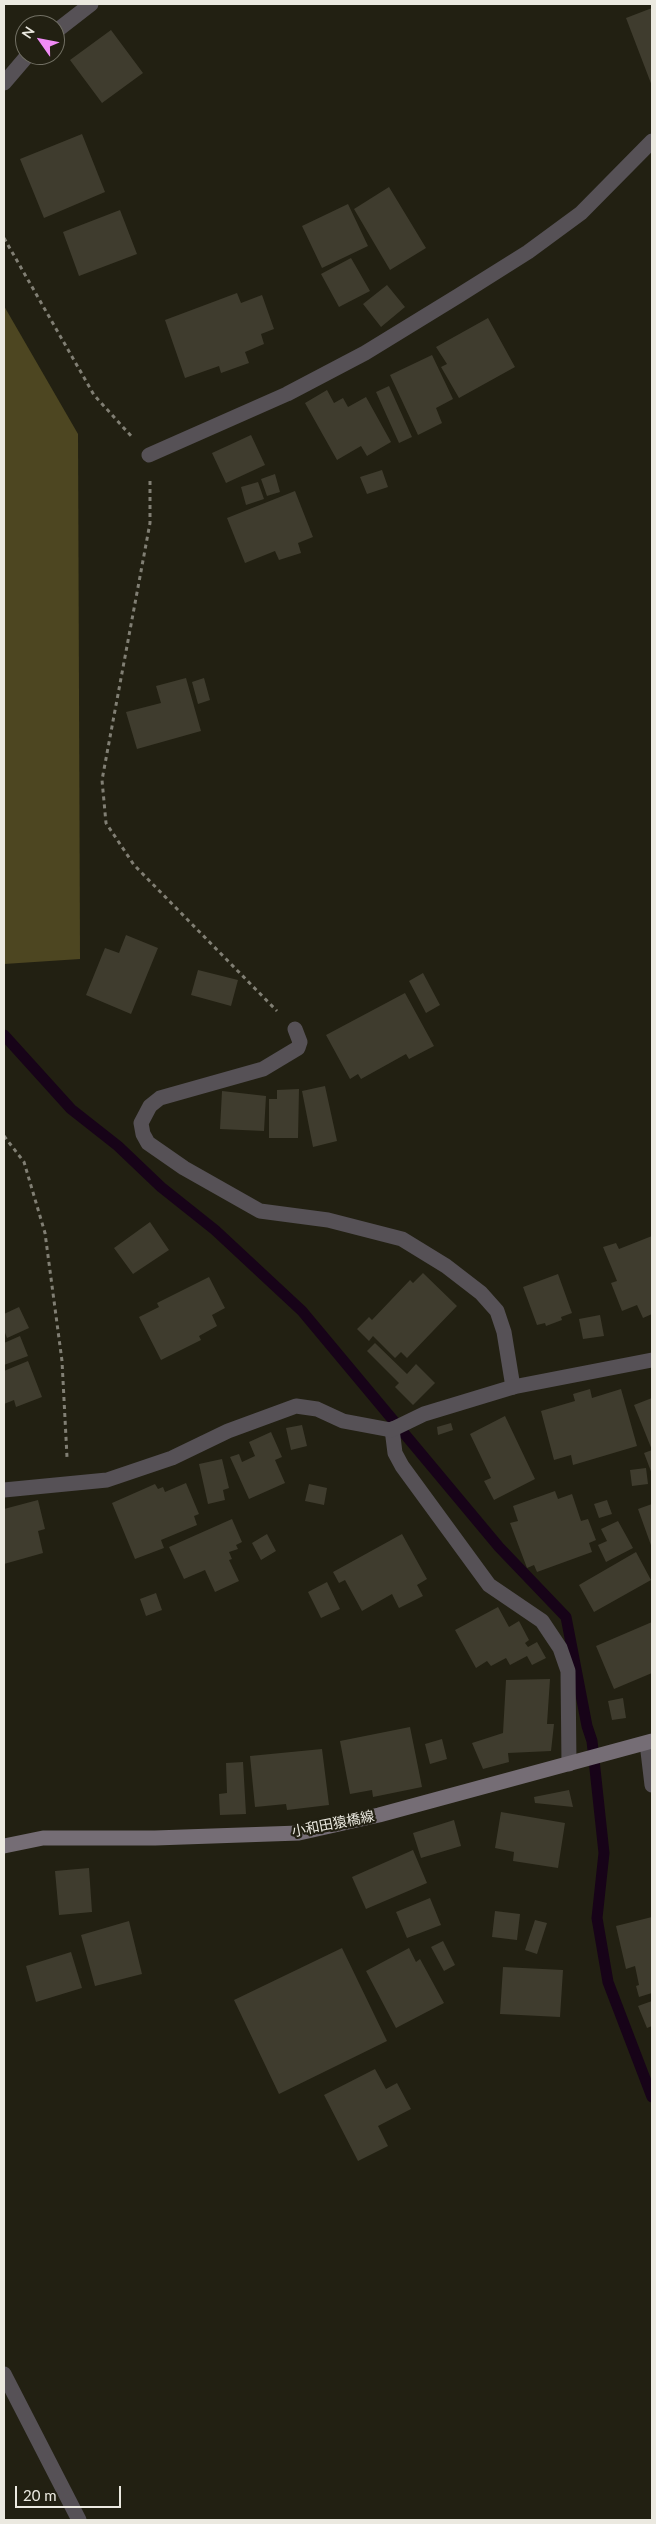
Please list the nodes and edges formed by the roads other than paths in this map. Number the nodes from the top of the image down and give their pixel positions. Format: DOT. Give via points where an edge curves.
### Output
graph roads {
  1 [pos="90,4"];
  2 [pos="65,24"];
  3 [pos="19,65"];
  4 [pos="4,83"];
  5 [pos="652,141"];
  6 [pos="149,455"];
  7 [pos="295,1029"];
  8 [pos="652,1360"];
  9 [pos="513,1387"];
  10 [pos="393,1429"];
  11 [pos="4,1490"];
  12 [pos="649,1742"];
  13 [pos="569,1764"];
  14 [pos="652,1785"];
  15 [pos="4,1846"];
  16 [pos="4,2374"];
  17 [pos="79,2520"];
  1 -- 2 [label="street"];
  3 -- 4 [label="street"];
  5 -- 6 [label="street" via="581,213 528,252 458,296 365,353 287,394"];
  7 -- 9 [label="street" via="300,1042 298,1048 263,1069 160,1098 150,1106 141,1122 142,1134 148,1143 184,1168 260,1211 328,1220 402,1239 446,1266 481,1293 496,1311 504,1332"];
  8 -- 9 [label="street"];
  9 -- 10 [label="street" via="424,1414"];
  10 -- 11 [label="street" via="343,1421 317,1409 296,1406 228,1430 172,1458 107,1480"];
  10 -- 13 [label="street" via="395,1453 402,1466 489,1585 542,1621 560,1648 568,1671"];
  12 -- 13 [label="main road, 小和田猿橋線"];
  12 -- 14 [label="street"];
  13 -- 15 [label="main road, 小和田猿橋線" via="299,1833 43,1838"];
  16 -- 17 [label="street"];
}
